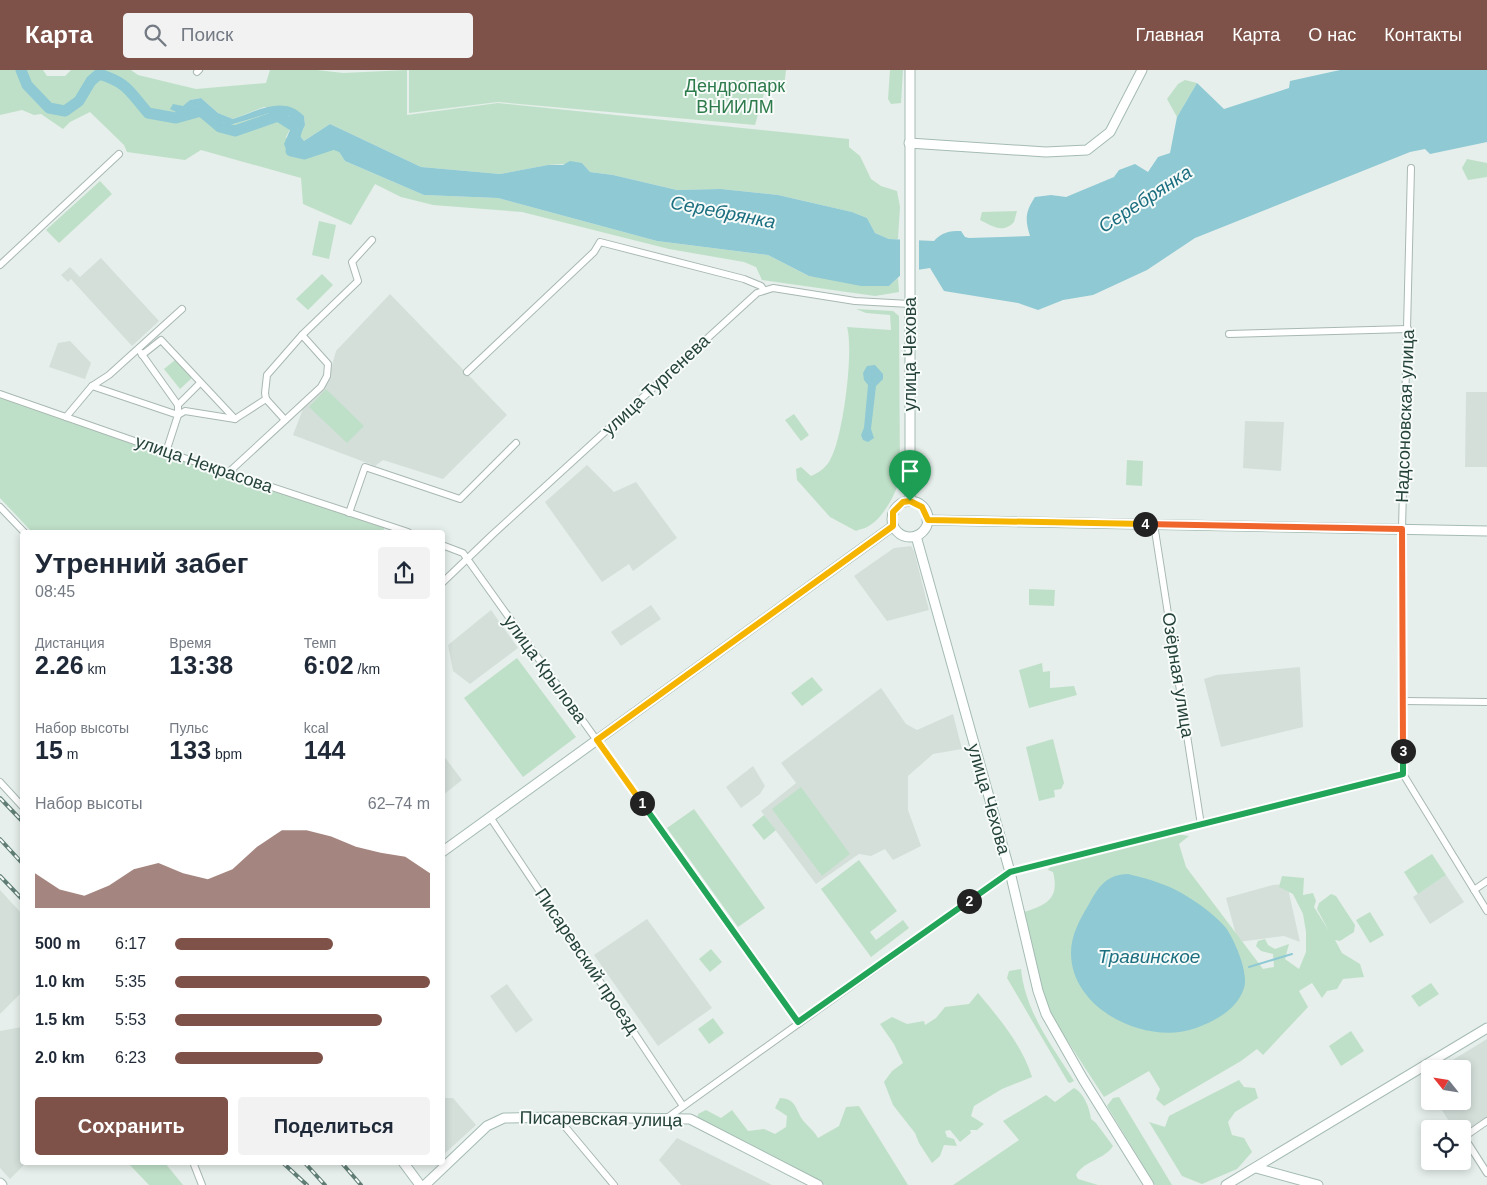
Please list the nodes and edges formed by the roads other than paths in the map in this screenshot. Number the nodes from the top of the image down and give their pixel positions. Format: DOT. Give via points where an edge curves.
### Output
graph roads {
  1 [pos="910,70"];
  2 [pos="1142,70"];
  3 [pos="909,143"];
  4 [pos="119,154"];
  5 [pos="1411,168"];
  6 [pos="372,240"];
  7 [pos="0,265"];
  8 [pos="764,290"];
  9 [pos="910,304"];
  10 [pos="182,309"];
  11 [pos="1408,329"];
  12 [pos="1229,334"];
  13 [pos="302,335"];
  14 [pos="140,352"];
  15 [pos="467,372"];
  16 [pos="200,383"];
  17 [pos="92,386"];
  18 [pos="0,394"];
  19 [pos="266,399"];
  20 [pos="178,406"];
  21 [pos="178,415"];
  22 [pos="66,417"];
  23 [pos="235,420"];
  24 [pos="285,420"];
  25 [pos="516,443"];
  26 [pos="166,452"];
  27 [pos="228,473"];
  28 [pos="910,501"];
  29 [pos="0,507"];
  30 [pos="348,513"];
  31 [pos="928,520"];
  32 [pos="1154,524"];
  33 [pos="893,526"];
  34 [pos="1402,529"];
  35 [pos="22,530"];
  36 [pos="402,530"];
  37 [pos="1487,531"];
  38 [pos="916,536"];
  39 [pos="445,546"];
  40 [pos="467,560"];
  41 [pos="445,580"];
  42 [pos="1404,701"];
  43 [pos="1487,702"];
  44 [pos="597,740"];
  45 [pos="1403,774"];
  46 [pos="0,782"];
  47 [pos="20,804"];
  48 [pos="490,817"];
  49 [pos="1202,825"];
  50 [pos="445,850"];
  51 [pos="1010,872"];
  52 [pos="1487,881"];
  53 [pos="1474,890"];
  54 [pos="1487,911"];
  55 [pos="798,1022"];
  56 [pos="1487,1028"];
  57 [pos="683,1106"];
  58 [pos="557,1117"];
  59 [pos="667,1118"];
  60 [pos="1487,1121"];
  61 [pos="194,1165"];
  62 [pos="405,1165"];
  63 [pos="1256,1168"];
  64 [pos="1487,1174"];
  65 [pos="202,1185"];
  66 [pos="420,1185"];
  67 [pos="424,1185"];
  68 [pos="614,1185"];
  69 [pos="818,1185"];
  70 [pos="1150,1185"];
  71 [pos="1226,1185"];
  72 [pos="1318,1185"];
  1 -- 3 [label="street, улица Чехова"];
  2 -- 3 [label="street" via="1110,132 1087,150 1046,152"];
  3 -- 9 [label="street, улица Чехова"];
  4 -- 7 [label="street"];
  5 -- 11 [label="street, Надсоновская улица"];
  6 -- 13 [label="street" via="352,262 358,281"];
  8 -- 9 [label="street" via="773,288 855,301"];
  8 -- 15 [label="street" via="744,279 600,242 594,252"];
  8 -- 40 [label="street, улица Тургенева" via="750,299"];
  9 -- 28 [label="street, улица Чехова"];
  10 -- 14 [label="street"];
  11 -- 12 [label="street"];
  11 -- 34 [label="street, Надсоновская улица"];
  13 -- 19 [label="street" via="267,375"];
  13 -- 24 [label="street" via="328,364 327,376 321,387"];
  14 -- 16 [label="street" via="160,340"];
  14 -- 17 [label="street"];
  14 -- 20 [label="street"];
  16 -- 20 [label="street"];
  16 -- 23 [label="street"];
  17 -- 21 [label="street"];
  17 -- 22 [label="street"];
  18 -- 22 [label="street, улица Некрасова"];
  19 -- 23 [label="street"];
  19 -- 24 [label="street"];
  20 -- 21 [label="street"];
  21 -- 23 [label="street" via="185,411"];
  21 -- 26 [label="street"];
  22 -- 26 [label="street, улица Некрасова"];
  24 -- 27 [label="street"];
  25 -- 30 [label="street" via="460,499 365,467"];
  26 -- 27 [label="street, улица Некрасова"];
  27 -- 30 [label="street, улица Некрасова"];
  28 -- 31 [label="street" via="922,507"];
  28 -- 33 [label="street" via="903,502 893,512"];
  29 -- 35 [label="street"];
  30 -- 36 [label="street, улица Некрасова"];
  31 -- 32 [label="street"];
  31 -- 38 [label="street"];
  32 -- 34 [label="street"];
  32 -- 49 [label="street, Озёрная улица"];
  33 -- 38 [label="street" via="902,536"];
  33 -- 44 [label="street"];
  34 -- 37 [label="street"];
  34 -- 42 [label="street, Надсоновская улица"];
  38 -- 51 [label="street, улица Чехова"];
  39 -- 40 [label="street" via="463,553"];
  40 -- 41 [label="street, улица Тургенева"];
  40 -- 44 [label="street, улица Крылова"];
  42 -- 43 [label="street"];
  42 -- 45 [label="street, Надсоновская улица"];
  44 -- 48 [label="street"];
  44 -- 55 [label="street, улица Крылова"];
  45 -- 49 [label="street"];
  45 -- 53 [label="street"];
  46 -- 47 [label="street"];
  48 -- 50 [label="street"];
  48 -- 57 [label="street, Писаревский проезд"];
  49 -- 51 [label="street"];
  51 -- 55 [label="street"];
  51 -- 70 [label="street, улица Чехова" via="1046,1014"];
  52 -- 53 [label="street"];
  53 -- 54 [label="street"];
  55 -- 57 [label="street"];
  56 -- 63 [label="street"];
  57 -- 59 [label="street"];
  58 -- 59 [label="street, Писаревская улица"];
  58 -- 67 [label="street, Писаревская улица" via="504,1118 486,1126"];
  58 -- 68 [label="street"];
  59 -- 69 [label="street, Писаревская улица" via="690,1119"];
  60 -- 64 [label="street" via="1464,1137"];
  61 -- 65 [label="street"];
  62 -- 66 [label="street"];
  63 -- 71 [label="street"];
  63 -- 72 [label="street"];
}
